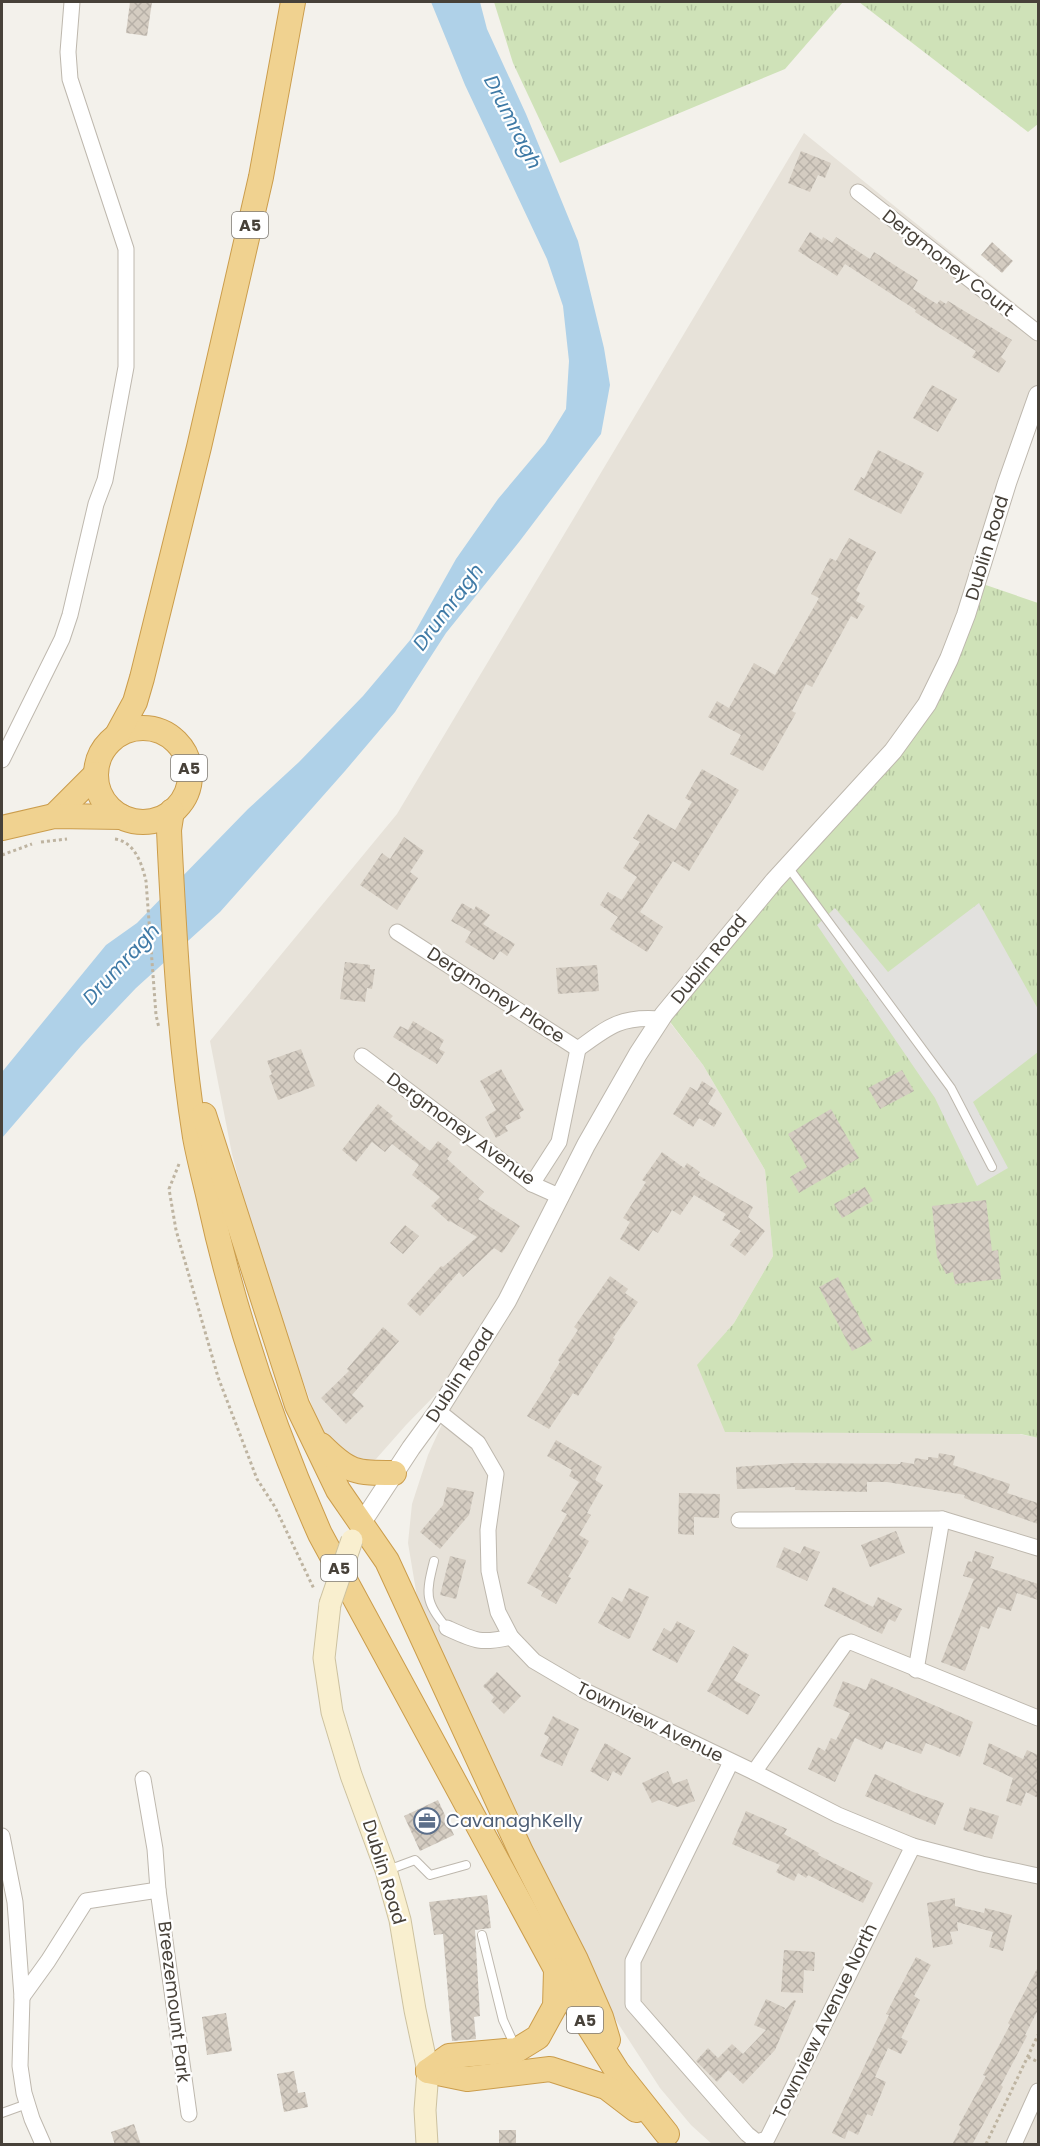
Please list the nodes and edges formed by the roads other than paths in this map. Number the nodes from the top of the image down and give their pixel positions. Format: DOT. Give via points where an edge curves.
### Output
graph roads {
  1 [pos="72,2"];
  2 [pos="293,2"];
  3 [pos="858,192"];
  4 [pos="1038,333"];
  5 [pos="1038,395"];
  6 [pos="142,678"];
  7 [pos="160,731"];
  8 [pos="117,735"];
  9 [pos="2,760"];
  10 [pos="96,774"];
  11 [pos="172,811"];
  12 [pos="54,816"];
  13 [pos="122,817"];
  14 [pos="147,821"];
  15 [pos="2,828"];
  16 [pos="170,859"];
  17 [pos="787,866"];
  18 [pos="398,932"];
  19 [pos="660,1019"];
  20 [pos="578,1049"];
  21 [pos="184,1050"];
  22 [pos="362,1056"];
  23 [pos="992,1167"];
  24 [pos="532,1184"];
  25 [pos="561,1197"];
  26 [pos="438,1411"];
  27 [pos="311,1435"];
  28 [pos="394,1473"];
  29 [pos="942,1519"];
  30 [pos="739,1520"];
  31 [pos="356,1532"];
  32 [pos="1038,1548"];
  33 [pos="434,1561"];
  34 [pos="447,1628"];
  35 [pos="511,1637"];
  36 [pos="916,1670"];
  37 [pos="1038,1718"];
  38 [pos="731,1762"];
  39 [pos="754,1772"];
  40 [pos="143,1779"];
  41 [pos="2,1836"];
  42 [pos="913,1846"];
  43 [pos="466,1865"];
  44 [pos="387,1870"];
  45 [pos="1038,1876"];
  46 [pos="158,1890"];
  47 [pos="482,1935"];
  48 [pos="556,1967"];
  49 [pos="22,1997"];
  50 [pos="517,2050"];
  51 [pos="428,2071"];
  52 [pos="617,2071"];
  53 [pos="1038,2092"];
  54 [pos="27,2104"];
  55 [pos="2,2113"];
  56 [pos="189,2114"];
  57 [pos="672,2139"];
  58 [pos="43,2145"];
  59 [pos="427,2145"];
  60 [pos="1014,2145"];
  1 -- 9 [label="street" via="70,79 126,249 126,367 105,480 70,615"];
  2 -- 6 [label="highway, A5" via="261,177"];
  3 -- 4 [label="street, Dergmoney Court"];
  5 -- 17 [label="street, Dublin Road" via="966,615 927,704 893,751"];
  6 -- 7 [label="highway, A5" via="149,716"];
  6 -- 8 [label="highway, A5" via="135,702"];
  7 -- 8 [label="highway, A5" via="136,728"];
  7 -- 11 [label="highway, A5" via="182,750 189,769 183,799"];
  8 -- 10 [label="highway, A5" via="102,751"];
  10 -- 12 [label="highway"];
  10 -- 13 [label="highway" via="100,795"];
  11 -- 14 [label="highway"];
  11 -- 16 [label="highway, A5"];
  12 -- 13 [label="highway"];
  12 -- 15 [label="highway"];
  13 -- 14 [label="highway"];
  14 -- 16 [label="highway" via="160,836"];
  16 -- 21 [label="highway, A5"];
  17 -- 19 [label="street, Dublin Road"];
  17 -- 23 [label="lane" via="951,1088"];
  18 -- 20 [label="street, Dergmoney Place"];
  19 -- 20 [label="street, Dergmoney Place" via="638,1017 618,1022"];
  19 -- 25 [label="street, Dublin Road" via="586,1145"];
  20 -- 24 [label="street" via="559,1142"];
  21 -- 27 [label="highway" via="297,1405"];
  21 -- 48 [label="highway, A5" via="195,1139 223,1263 300,1488 331,1555"];
  22 -- 24 [label="street, Dergmoney Avenue"];
  24 -- 25 [label="street, Dergmoney Avenue"];
  25 -- 26 [label="street, Dublin Road" via="507,1301"];
  26 -- 28 [label="street, Dublin Road"];
  26 -- 35 [label="street, Townview Avenue" via="478,1443 496,1474 488,1530 489,1571 498,1612"];
  27 -- 28 [label="highway" via="341,1465 360,1472"];
  27 -- 31 [label="highway"];
  28 -- 31 [label="street, Dublin Road"];
  29 -- 30 [label="street"];
  29 -- 32 [label="street"];
  29 -- 36 [label="street"];
  31 -- 44 [label="main road, Dublin Road, bridge" via="330,1604 324,1658 332,1712"];
  31 -- 52 [label="highway" via="387,1561 521,1852 576,1960 601,2017"];
  33 -- 34 [label="lane" via="427,1588 430,1605"];
  34 -- 35 [label="street" via="475,1641"];
  35 -- 38 [label="street, Townview Avenue" via="534,1662 585,1691"];
  36 -- 37 [label="street"];
  36 -- 39 [label="street" via="861,1644 845,1644"];
  38 -- 39 [label="street, Townview Avenue"];
  38 -- 42 [label="street, Townview Avenue North" via="633,1960 633,2004 757,2142 767,2139"];
  39 -- 42 [label="street, Townview Avenue" via="838,1815"];
  40 -- 46 [label="street, Breezemount Park"];
  41 -- 49 [label="street" via="15,1902"];
  42 -- 45 [label="street, Townview Avenue"];
  43 -- 44 [label="lane" via="430,1875 415,1860"];
  44 -- 51 [label="main road, Dublin Road"];
  46 -- 49 [label="street" via="86,1901"];
  46 -- 56 [label="street, Breezemount Park"];
  47 -- 50 [label="lane" via="504,2020"];
  48 -- 50 [label="highway" via="555,2006 538,2037"];
  48 -- 52 [label="highway, A5"];
  49 -- 54 [label="street" via="20,2066"];
  50 -- 51 [label="highway" via="449,2056"];
  51 -- 57 [label="highway" via="467,2079 549,2069 606,2087"];
  51 -- 59 [label="main road, Dublin Road"];
  52 -- 57 [label="highway, A5"];
  53 -- 60 [label="street"];
  54 -- 55 [label="lane"];
  54 -- 58 [label="street"];
}
